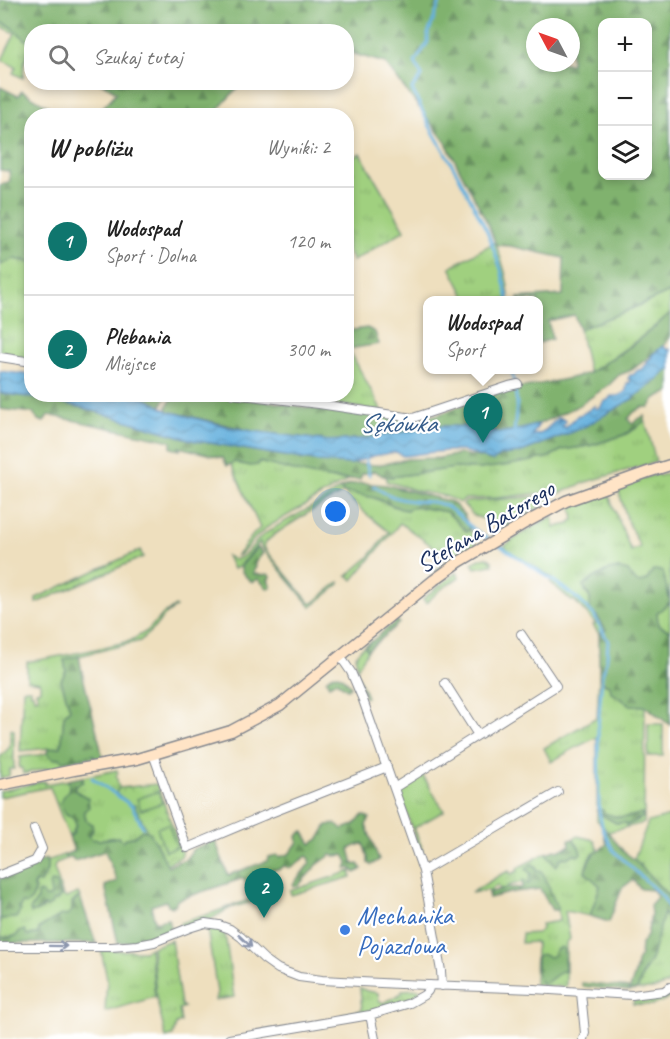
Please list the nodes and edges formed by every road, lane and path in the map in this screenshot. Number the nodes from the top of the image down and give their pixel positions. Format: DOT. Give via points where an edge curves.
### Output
graph roads {
  1 [pos="0,357"];
  2 [pos="24,361"];
  3 [pos="518,384"];
  4 [pos="302,402"];
  5 [pos="670,465"];
  6 [pos="520,634"];
  7 [pos="340,656"];
  8 [pos="445,683"];
  9 [pos="478,735"];
  10 [pos="153,754"];
  11 [pos="387,767"];
  12 [pos="0,785"];
  13 [pos="394,788"];
  14 [pos="558,792"];
  15 [pos="34,828"];
  16 [pos="423,871"];
  17 [pos="0,875"];
  18 [pos="0,947"];
  19 [pos="430,985"];
  20 [pos="442,986"];
  21 [pos="670,987"];
  22 [pos="581,993"];
  23 [pos="370,1015"];
  24 [pos="229,1039"];
  25 [pos="375,1039"];
  26 [pos="583,1039"];
  1 -- 2 [label="street"];
  3 -- 4 [label="street" via="413,418"];
  5 -- 7 [label="street, Stefana Batorego" via="566,501 498,539 434,579"];
  6 -- 9 [label="street" via="556,686"];
  7 -- 10 [label="street, Stefana Batorego" via="280,705 259,717 231,731"];
  7 -- 11 [label="street" via="351,672"];
  8 -- 9 [label="street"];
  9 -- 13 [label="street"];
  10 -- 11 [label="street" via="187,848"];
  10 -- 12 [label="street, Stefana Batorego"];
  11 -- 13 [label="street"];
  13 -- 16 [label="street"];
  14 -- 16 [label="street"];
  15 -- 17 [label="street" via="42,849 35,861"];
  16 -- 20 [label="street"];
  18 -- 19 [label="street, one-way" via="138,945 205,923 230,929 278,969 299,977"];
  19 -- 20 [label="street"];
  19 -- 23 [label="street" via="424,995 410,1003"];
  20 -- 22 [label="street"];
  21 -- 22 [label="street" via="632,995"];
  22 -- 26 [label="street"];
  23 -- 24 [label="street"];
  23 -- 25 [label="street"];
}
